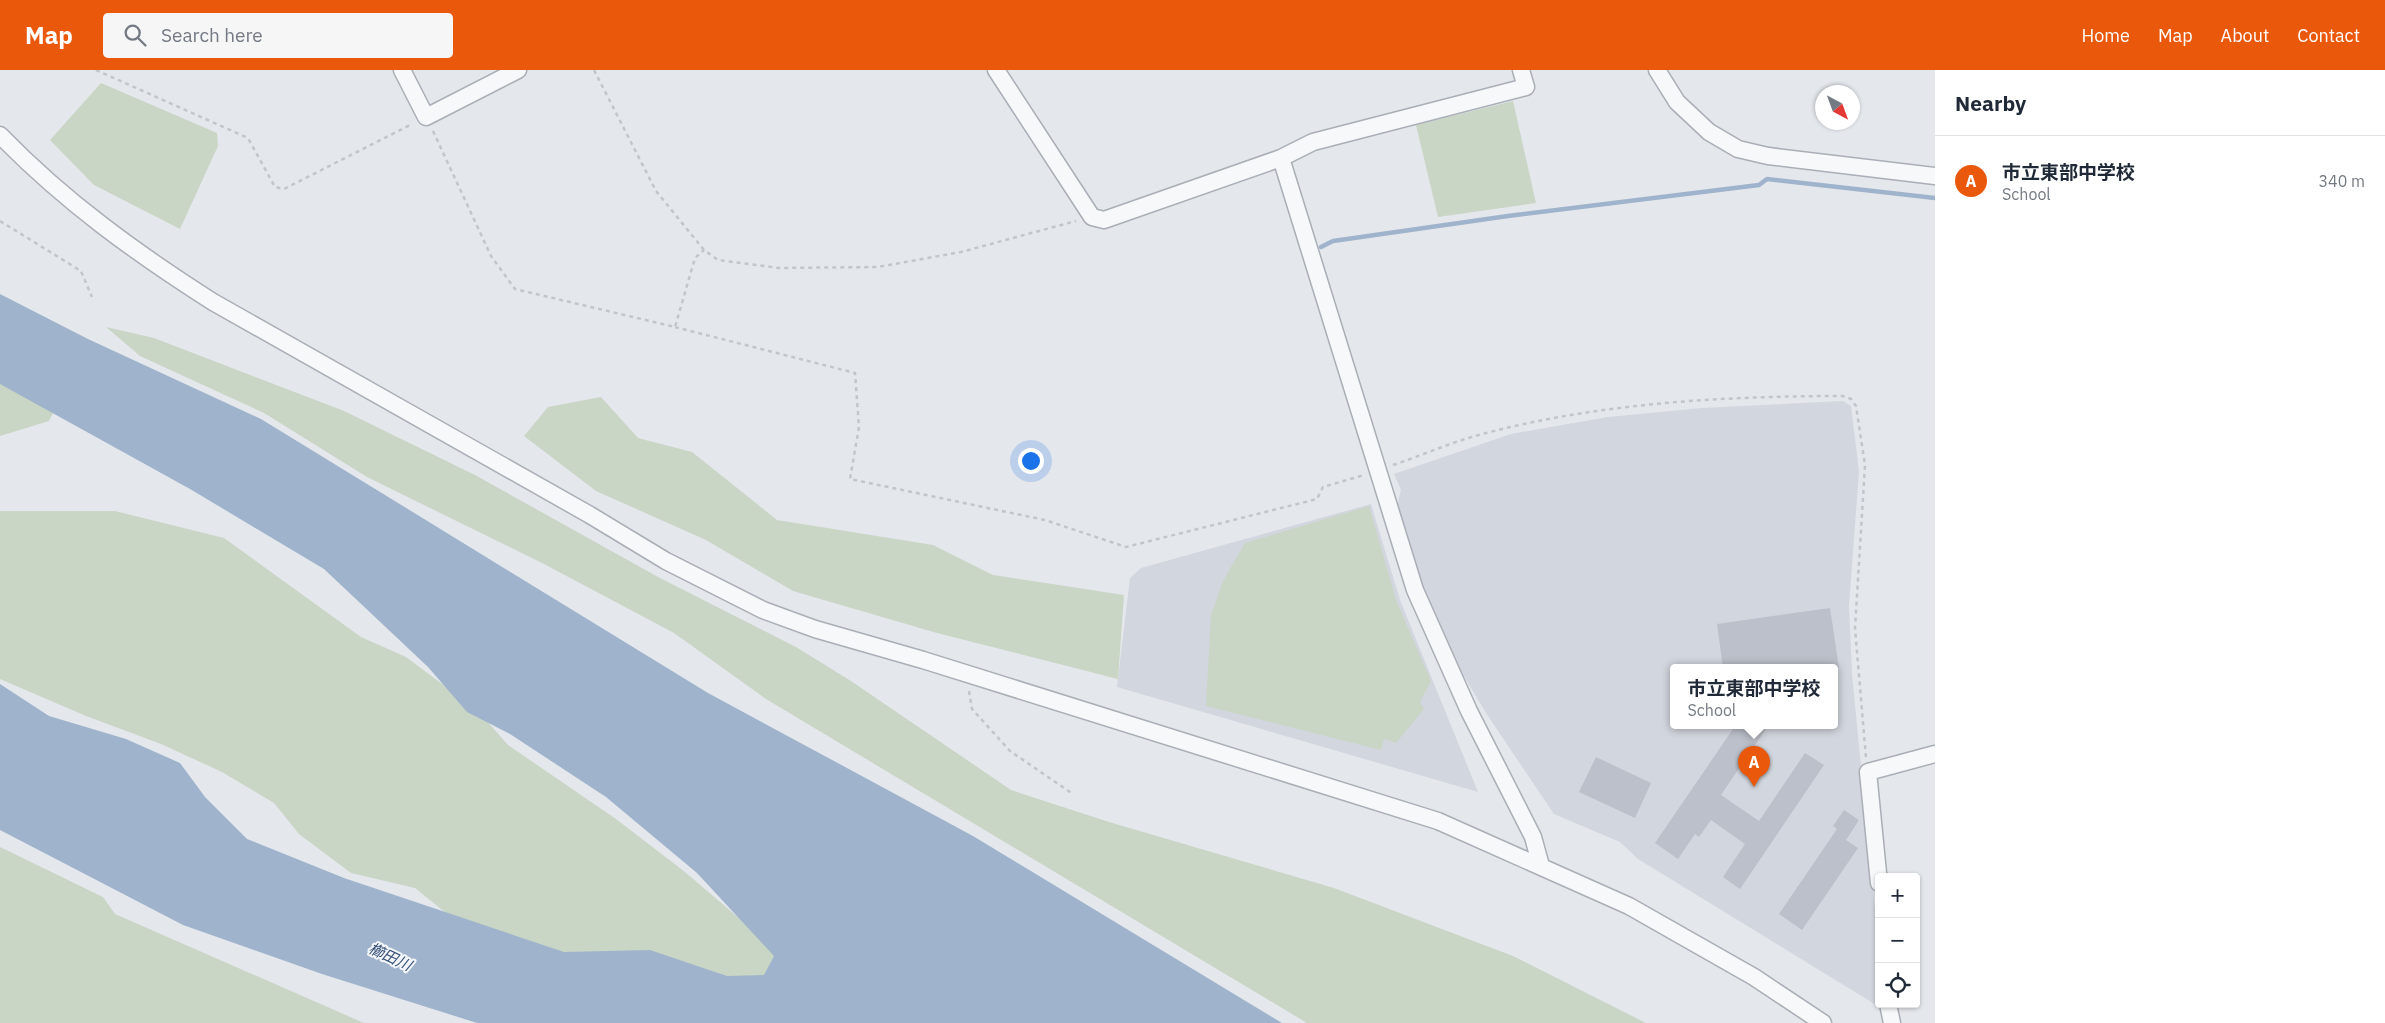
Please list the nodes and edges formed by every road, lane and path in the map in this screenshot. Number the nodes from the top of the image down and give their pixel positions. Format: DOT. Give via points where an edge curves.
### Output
graph roads {
  1 [pos="96,70"];
  2 [pos="402,70"];
  3 [pos="518,70"];
  4 [pos="594,70"];
  5 [pos="996,70"];
  6 [pos="1521,70"];
  7 [pos="1657,70"];
  8 [pos="426,117"];
  9 [pos="0,135"];
  10 [pos="1281,158"];
  11 [pos="1935,176"];
  12 [pos="1092,217"];
  13 [pos="0,221"];
  14 [pos="704,250"];
  15 [pos="92,297"];
  16 [pos="675,327"];
  17 [pos="1378,470"];
  18 [pos="967,674"];
  19 [pos="1935,754"];
  20 [pos="1868,772"];
  21 [pos="1073,794"];
  22 [pos="1541,866"];
  23 [pos="1878,873"];
  24 [pos="1889,1008"];
  25 [pos="1823,1023"];
  26 [pos="1892,1023"];
  1 -- 8 [label="path" via="248,138 275,187 284,189"];
  2 -- 8 [label="street"];
  3 -- 8 [label="street"];
  4 -- 14 [label="path" via="656,191"];
  5 -- 12 [label="street"];
  6 -- 10 [label="street" via="1526,86 1312,142"];
  7 -- 11 [label="street" via="1677,102 1709,132 1738,149 1768,156"];
  8 -- 16 [label="path" via="491,256 515,290"];
  9 -- 18 [label="street" via="81,210 214,302 666,561 763,610"];
  10 -- 12 [label="street" via="1104,220"];
  10 -- 17 [label="street"];
  12 -- 14 [label="path" via="961,252 878,266 779,268 718,260"];
  13 -- 15 [label="path" via="80,271"];
  14 -- 16 [label="path" via="695,258"];
  16 -- 17 [label="path" via="855,373 859,427 850,479 1045,520 1126,547 1317,499 1323,487"];
  17 -- 20 [label="path" via="1484,434 1629,407 1782,396 1843,396 1852,399 1856,406 1865,465 1855,628"];
  17 -- 22 [label="street" via="1415,590 1469,711 1534,837"];
  18 -- 21 [label="path" via="972,708 1010,751"];
  18 -- 22 [label="street" via="1438,821"];
  19 -- 20 [label="street"];
  20 -- 23 [label="street"];
  22 -- 25 [label="street" via="1629,906 1700,945"];
  24 -- 26 [label="street"];
}
